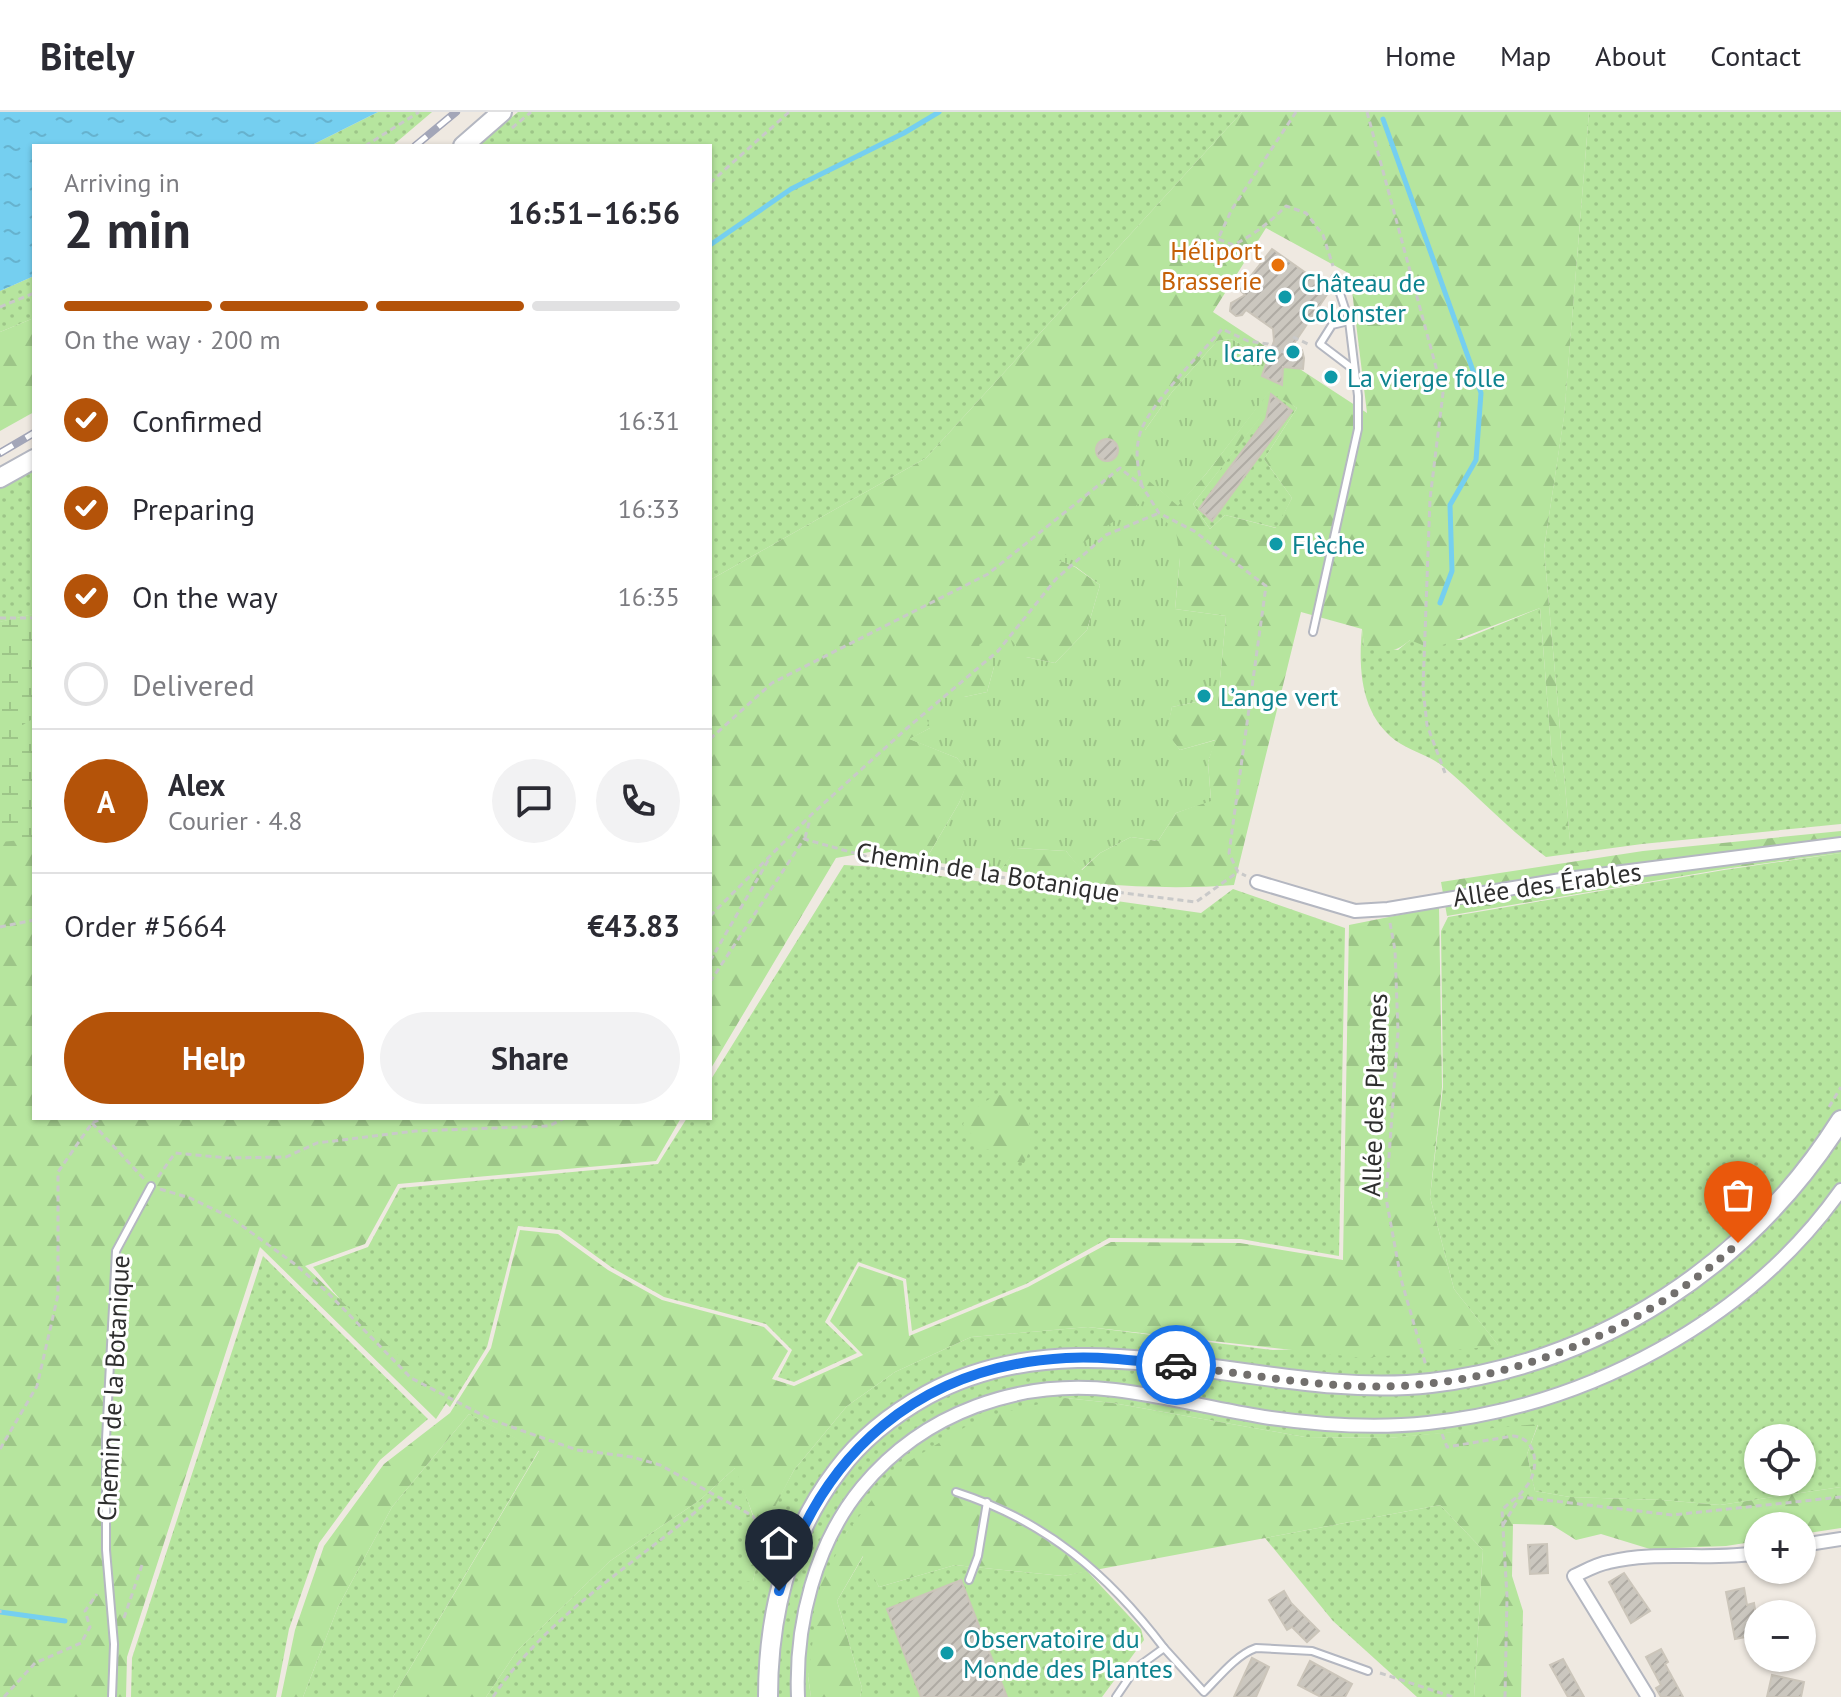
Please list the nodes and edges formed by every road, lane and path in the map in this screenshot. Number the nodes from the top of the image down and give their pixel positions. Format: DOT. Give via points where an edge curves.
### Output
graph roads {
  1 [pos="419,112"];
  2 [pos="502,112"];
  3 [pos="789,112"];
  4 [pos="1296,112"];
  5 [pos="1367,112"];
  6 [pos="368,144"];
  7 [pos="465,144"];
  8 [pos="712,181"];
  9 [pos="1335,278"];
  10 [pos="32,294"];
  11 [pos="0,307"];
  12 [pos="1349,321"];
  13 [pos="1293,337"];
  14 [pos="1320,344"];
  15 [pos="1299,360"];
  16 [pos="1353,369"];
  17 [pos="32,460"];
  18 [pos="0,478"];
  19 [pos="1142,486"];
  20 [pos="1159,513"];
  21 [pos="0,618"];
  22 [pos="32,618"];
  23 [pos="1313,632"];
  24 [pos="712,737"];
  25 [pos="1445,773"];
  26 [pos="811,815"];
  27 [pos="804,839"];
  28 [pos="1841,844"];
  29 [pos="771,856"];
  30 [pos="1238,872"];
  31 [pos="1257,882"];
  32 [pos="1388,909"];
  33 [pos="712,914"];
  34 [pos="32,920"];
  35 [pos="0,927"];
  36 [pos="712,958"];
  37 [pos="712,979"];
  38 [pos="99,1120"];
  39 [pos="561,1120"];
  40 [pos="1841,1120"];
  41 [pos="92,1123"];
  42 [pos="151,1186"];
  43 [pos="1841,1190"];
  44 [pos="1428,1374"];
  45 [pos="1442,1434"];
  46 [pos="0,1449"];
  47 [pos="956,1492"];
  48 [pos="714,1496"];
  49 [pos="1841,1497"];
  50 [pos="987,1502"];
  51 [pos="1502,1528"];
  52 [pos="1841,1539"];
  53 [pos="1816,1543"];
  54 [pos="773,1553"];
  55 [pos="1744,1555"];
  56 [pos="143,1562"];
  57 [pos="969,1580"];
  58 [pos="111,1596"];
  59 [pos="114,1644"];
  60 [pos="1164,1648"];
  61 [pos="1368,1671"];
  62 [pos="1203,1694"];
  63 [pos="4,1697"];
  64 [pos="112,1697"];
  65 [pos="493,1697"];
  66 [pos="768,1697"];
  67 [pos="798,1697"];
  68 [pos="1116,1697"];
  69 [pos="1453,1697"];
  70 [pos="1505,1697"];
  71 [pos="1648,1697"];
  1 -- 6 [label="path"];
  2 -- 7 [label="main road"];
  3 -- 8 [label="path"];
  4 -- 9 [label="path" via="1218,239 1233,245 1245,240 1286,206 1306,213 1323,235"];
  5 -- 25 [label="path" via="1443,393 1430,499 1423,688 1427,725"];
  9 -- 12 [label="lane"];
  10 -- 11 [label="path"];
  12 -- 14 [label="lane" via="1332,325"];
  12 -- 16 [label="lane"];
  13 -- 14 [label="path" via="1314,347"];
  14 -- 16 [label="lane"];
  15 -- 19 [label="path" via="1222,329 1140,433 1136,459"];
  16 -- 23 [label="lane" via="1358,429"];
  17 -- 18 [label="main road"];
  19 -- 20 [label="path"];
  19 -- 24 [label="path" via="1120,468 988,574 772,683"];
  20 -- 26 [label="path" via="1106,535 1056,579 998,651"];
  20 -- 30 [label="path" via="1194,531 1266,586 1229,853"];
  21 -- 22 [label="path"];
  26 -- 27 [label="path"];
  26 -- 29 [label="path"];
  27 -- 30 [label="path, Chemin de la Botanique" via="872,858 1196,902"];
  27 -- 37 [label="path"];
  28 -- 32 [label="street, Allée des Érables" via="1567,879"];
  29 -- 33 [label="path"];
  29 -- 36 [label="path"];
  30 -- 31 [label="path"];
  31 -- 32 [label="street, Allée des Érables" via="1355,911"];
  32 -- 44 [label="path, Allée des Platanes" via="1398,1032 1386,1198 1401,1279"];
  34 -- 35 [label="path"];
  38 -- 41 [label="path"];
  39 -- 42 [label="path" via="549,1126 415,1131 317,1143 286,1157 175,1153"];
  40 -- 66 [label="main road" via="1757,1227 1691,1282 1647,1311 1558,1353 1432,1382 1353,1386 1122,1359 1069,1358 992,1369 940,1388 868,1437 837,1471 810,1513 779,1591"];
  41 -- 42 [label="path"];
  41 -- 46 [label="path" via="58,1172 58,1295 37,1386"];
  42 -- 48 [label="path" via="190,1198 241,1225 326,1291 411,1378 445,1397 577,1450 660,1465"];
  42 -- 58 [label="lane, Chemin de la Botanique" via="116,1251 106,1439"];
  43 -- 67 [label="street" via="1784,1255 1688,1333 1589,1383 1504,1410 1428,1423 1343,1425 1116,1390 1067,1388 1027,1391 956,1414 920,1433 874,1473 827,1541 803,1621"];
  45 -- 51 [label="path" via="1447,1447 1513,1436 1530,1442 1533,1474 1526,1489 1502,1510"];
  47 -- 50 [label="lane"];
  48 -- 54 [label="path" via="753,1516"];
  48 -- 65 [label="path" via="572,1610 530,1650"];
  49 -- 51 [label="path" via="1672,1515 1520,1497"];
  50 -- 57 [label="lane"];
  50 -- 60 [label="lane" via="1075,1552 1134,1609"];
  51 -- 70 [label="path"];
  52 -- 53 [label="street"];
  55 -- 71 [label="street" via="1634,1558 1574,1576"];
  56 -- 59 [label="path"];
  58 -- 59 [label="lane, Chemin de la Botanique"];
  58 -- 63 [label="path" via="98,1593 85,1611 90,1627 81,1643 35,1663"];
  59 -- 64 [label="lane, Chemin de la Botanique"];
  60 -- 62 [label="lane"];
  60 -- 68 [label="lane" via="1135,1669"];
  61 -- 62 [label="lane" via="1312,1651 1256,1648"];
  61 -- 69 [label="path"];
}
